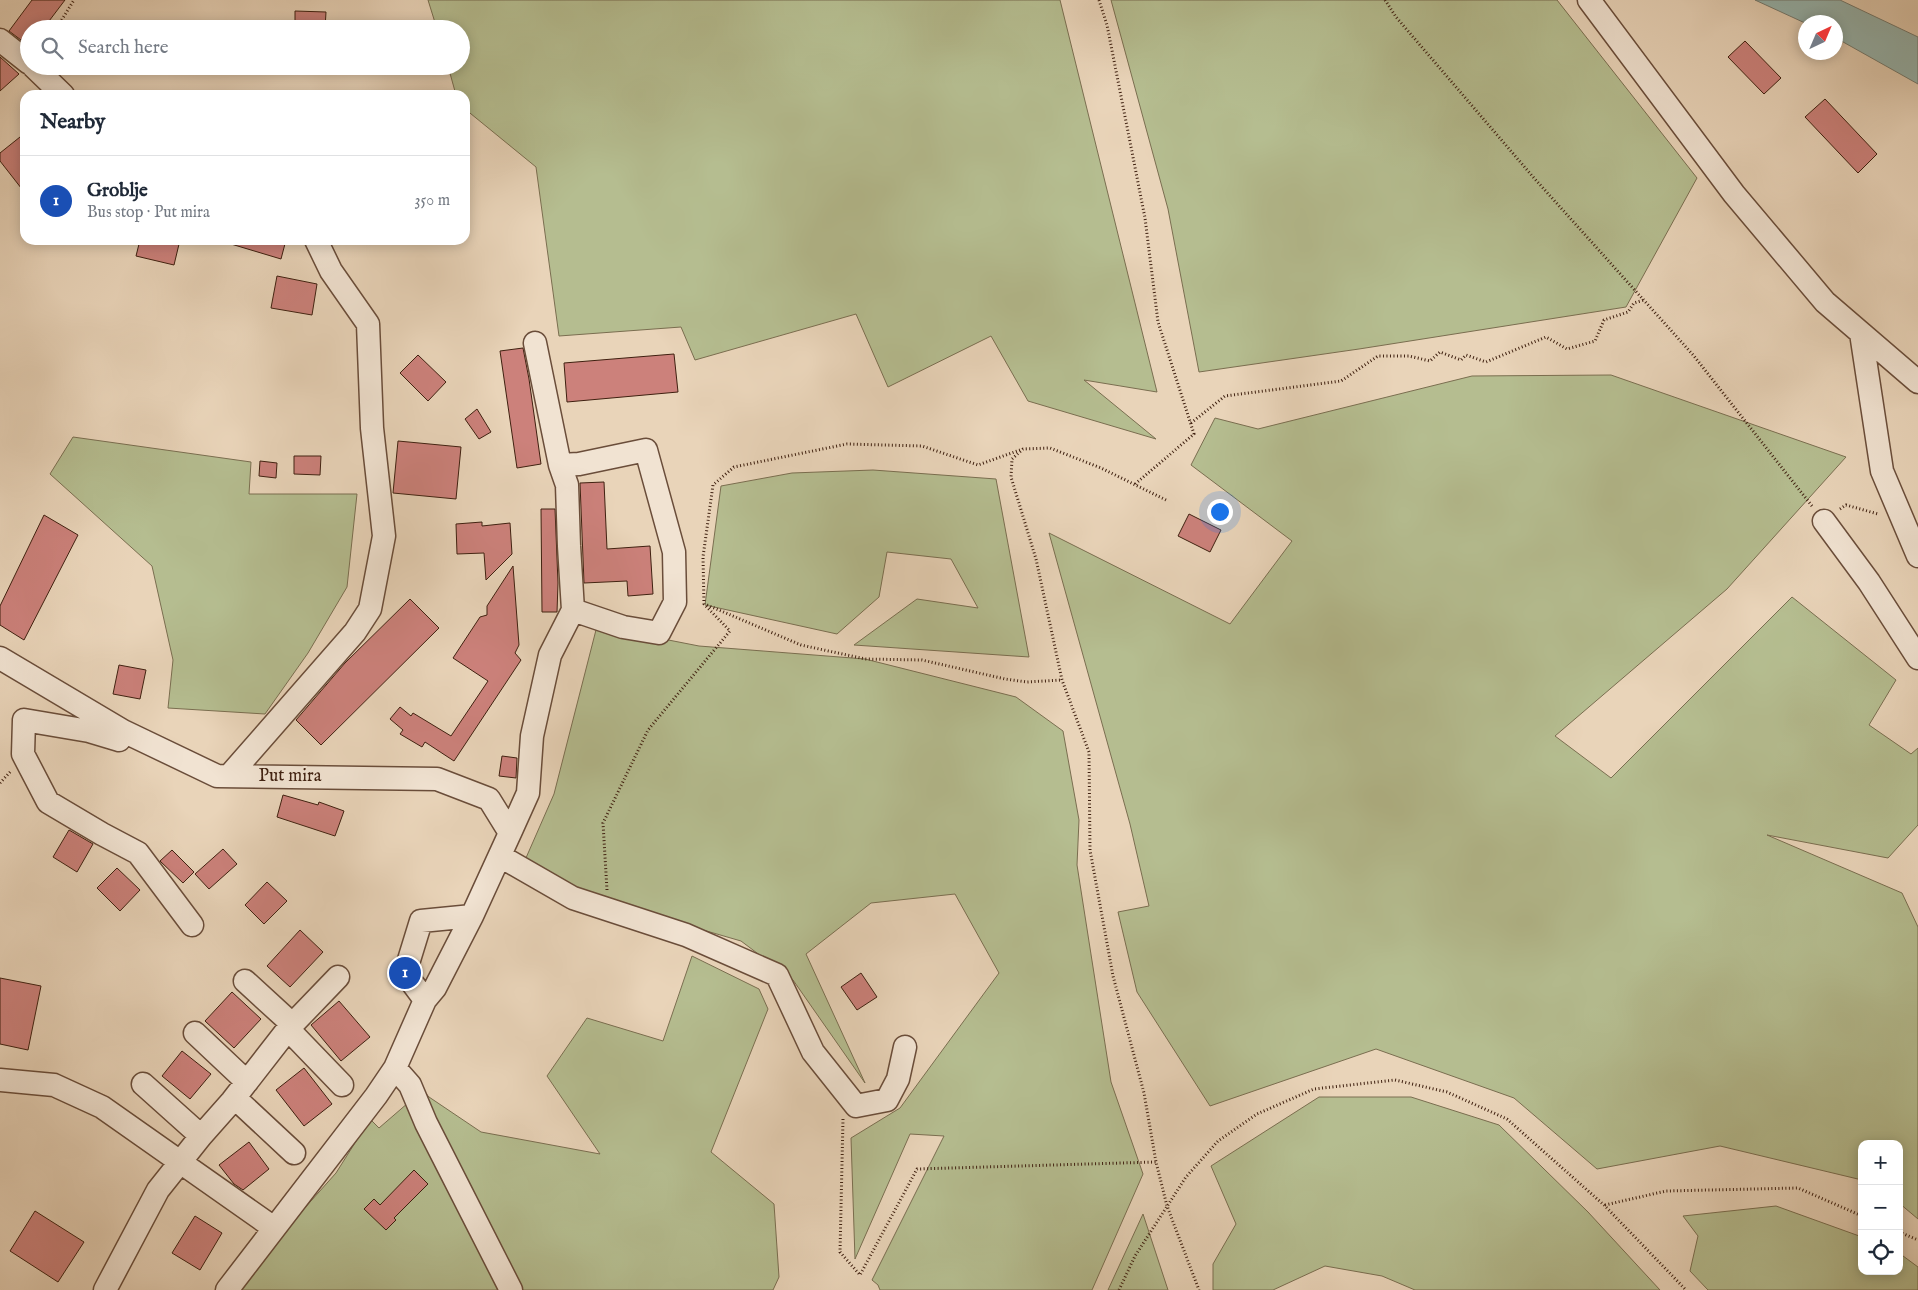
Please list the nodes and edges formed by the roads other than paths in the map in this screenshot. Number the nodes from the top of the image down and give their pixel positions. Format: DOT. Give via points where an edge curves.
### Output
graph roads {
  1 [pos="1589,0"];
  2 [pos="0,40"];
  3 [pos="20,56"];
  4 [pos="42,75"];
  5 [pos="58,90"];
  6 [pos="318,245"];
  7 [pos="1861,333"];
  8 [pos="535,343"];
  9 [pos="1918,382"];
  10 [pos="560,465"];
  11 [pos="1824,521"];
  12 [pos="1918,556"];
  13 [pos="573,610"];
  14 [pos="0,658"];
  15 [pos="1918,658"];
  16 [pos="122,730"];
  17 [pos="229,776"];
  18 [pos="510,833"];
  19 [pos="500,856"];
  20 [pos="475,910"];
  21 [pos="192,925"];
  22 [pos="338,977"];
  23 [pos="245,981"];
  24 [pos="425,1000"];
  25 [pos="290,1027"];
  26 [pos="195,1033"];
  27 [pos="905,1047"];
  28 [pos="394,1068"];
  29 [pos="0,1080"];
  30 [pos="143,1084"];
  31 [pos="342,1085"];
  32 [pos="241,1090"];
  33 [pos="201,1136"];
  34 [pos="294,1153"];
  35 [pos="180,1162"];
  36 [pos="274,1228"];
  37 [pos="105,1290"];
  38 [pos="227,1290"];
  39 [pos="511,1290"];
  1 -- 7 [label="street" via="1734,194 1825,302"];
  2 -- 3 [label="street"];
  4 -- 5 [label="street"];
  6 -- 17 [label="street" via="331,271 368,324 372,428 384,536 370,609 355,632"];
  7 -- 9 [label="street"];
  7 -- 12 [label="street" via="1882,471"];
  8 -- 10 [label="street"];
  10 -- 13 [label="street" via="568,485"];
  10 -- 13 [label="street" via="646,450 674,552 675,602 659,633 623,627"];
  11 -- 15 [label="street" via="1869,582"];
  13 -- 18 [label="street" via="550,655 532,736 528,793"];
  14 -- 16 [label="street, Put mira"];
  16 -- 17 [label="street, Put mira" via="218,776"];
  16 -- 21 [label="street" via="119,740 90,731 24,720 23,754 48,802 138,853"];
  17 -- 18 [label="street, Put mira" via="438,779 489,799"];
  18 -- 19 [label="street"];
  19 -- 20 [label="street"];
  19 -- 27 [label="street" via="573,898 686,935 777,975 813,1052 856,1106 887,1100 898,1079"];
  20 -- 24 [label="street" via="435,988"];
  20 -- 24 [label="street" via="421,921 406,973"];
  22 -- 25 [label="street"];
  23 -- 25 [label="street"];
  24 -- 28 [label="street"];
  25 -- 31 [label="street"];
  25 -- 32 [label="street"];
  26 -- 32 [label="street"];
  28 -- 36 [label="street"];
  28 -- 39 [label="street" via="410,1085"];
  29 -- 35 [label="street" via="54,1085 102,1107"];
  30 -- 33 [label="street"];
  32 -- 33 [label="street"];
  32 -- 34 [label="street"];
  33 -- 35 [label="street"];
  35 -- 36 [label="street"];
  35 -- 37 [label="street" via="158,1190"];
  36 -- 38 [label="street"];
}
